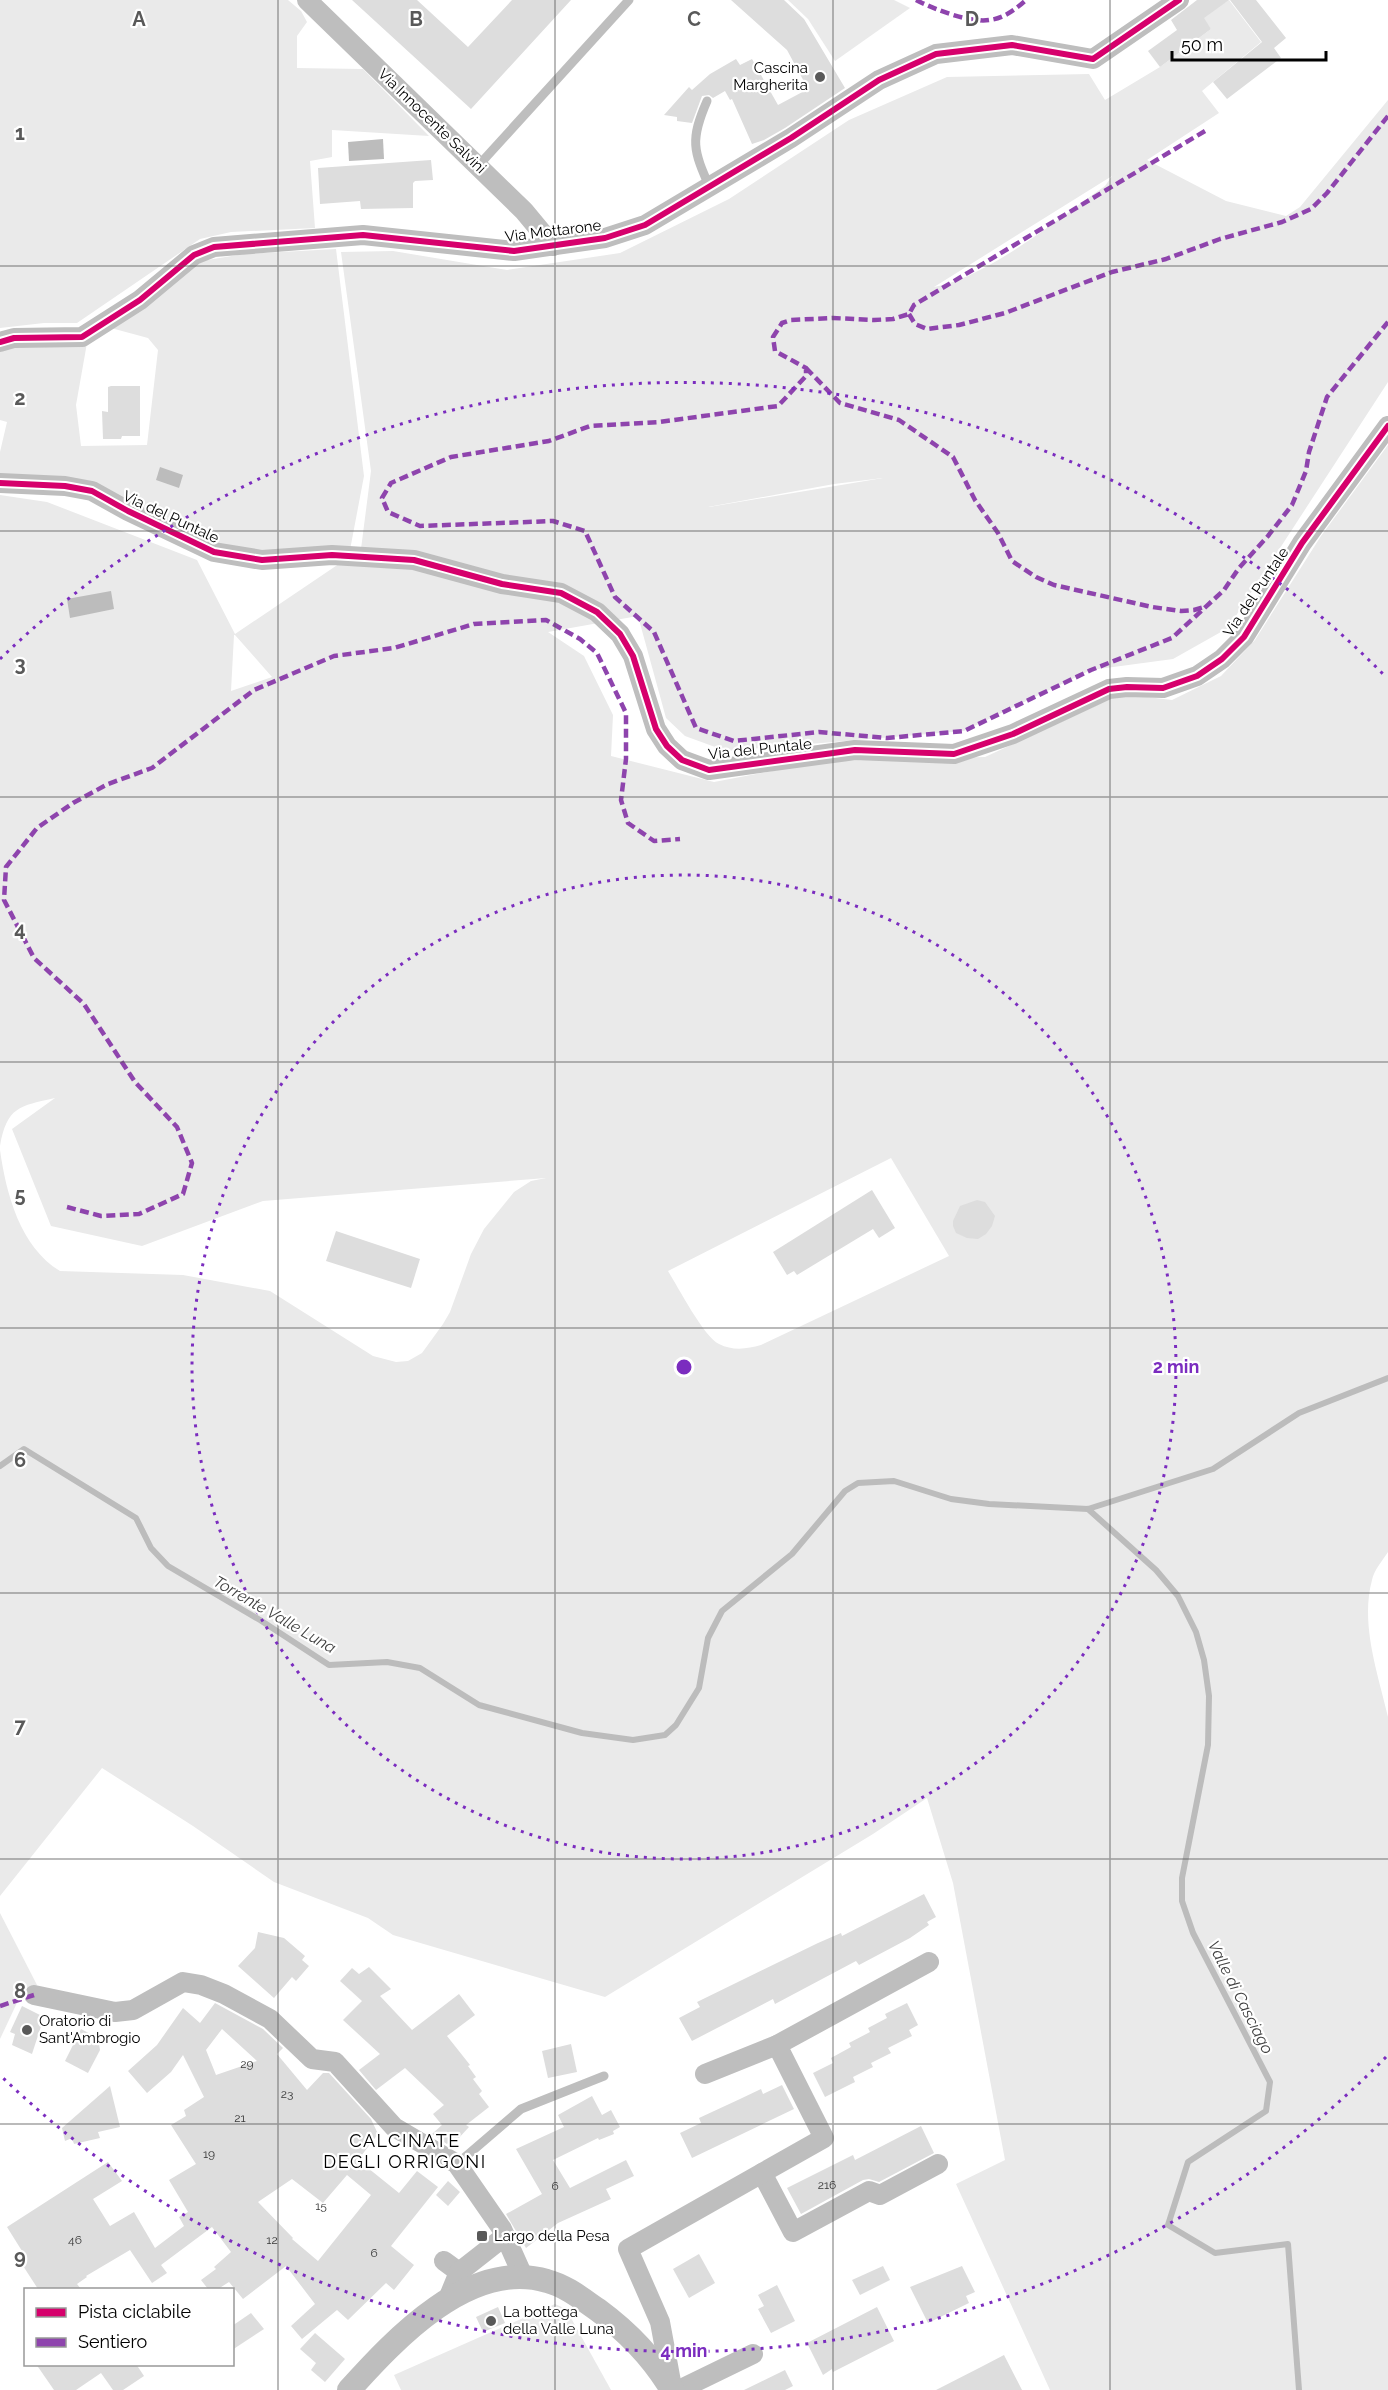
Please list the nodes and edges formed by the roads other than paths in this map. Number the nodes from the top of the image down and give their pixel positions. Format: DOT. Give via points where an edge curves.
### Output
graph roads {
  1 [pos="307,0"];
  2 [pos="629,0"];
  3 [pos="1179,0"];
  4 [pos="706,101"];
  5 [pos="478,166"];
  6 [pos="710,188"];
  7 [pos="553,246"];
  8 [pos="0,342"];
  9 [pos="1388,426"];
  10 [pos="0,483"];
  11 [pos="929,1962"];
  12 [pos="34,1995"];
  13 [pos="777,2045"];
  14 [pos="705,2074"];
  15 [pos="604,2076"];
  16 [pos="938,2163"];
  17 [pos="457,2164"];
  18 [pos="762,2173"];
  19 [pos="505,2236"];
  20 [pos="524,2276"];
  21 [pos="448,2299"];
  22 [pos="660,2322"];
  23 [pos="647,2354"];
  24 [pos="753,2354"];
  25 [pos="349,2390"];
  26 [pos="672,2390"];
  27 [pos="679,2390"];
  1 -- 5 [label="street, Via Innocente Salvini"];
  2 -- 5 [label="lane"];
  3 -- 6 [label="street, Via Mottarone" via="1093,59 1012,45 936,54 879,80"];
  4 -- 6 [label="lane" via="694,141"];
  5 -- 7 [label="street, Via Innocente Salvini"];
  6 -- 7 [label="street, Via Mottarone" via="645,225 605,238"];
  7 -- 8 [label="street, Via Mottarone" via="514,251 363,235 214,247 194,255 140,300 82,337 14,338"];
  9 -- 10 [label="street, Via del Puntale" via="1302,543 1244,638 1197,676 1163,688 1109,689 1013,734 954,754 855,750 709,770 682,760 656,729 633,656 620,634 597,612 561,593 502,584 414,560 332,555 262,560 214,552 92,491"];
  11 -- 13 [label="street"];
  12 -- 17 [label="street" via="115,2012 133,2010 183,1982 224,1994 270,2019 312,2059 335,2062 394,2127"];
  13 -- 14 [label="street"];
  13 -- 18 [label="street" via="824,2138"];
  15 -- 17 [label="lane" via="521,2109"];
  16 -- 18 [label="street" via="880,2195 869,2191 794,2232"];
  17 -- 19 [label="street"];
  18 -- 22 [label="street" via="628,2249"];
  19 -- 20 [label="street"];
  19 -- 21 [label="street" via="452,2266"];
  20 -- 21 [label="street" via="485,2282"];
  20 -- 23 [label="street" via="575,2294 619,2326"];
  21 -- 25 [label="street" via="392,2344"];
  22 -- 23 [label="street"];
  22 -- 26 [label="street"];
  23 -- 26 [label="street"];
  24 -- 27 [label="street"];
}
